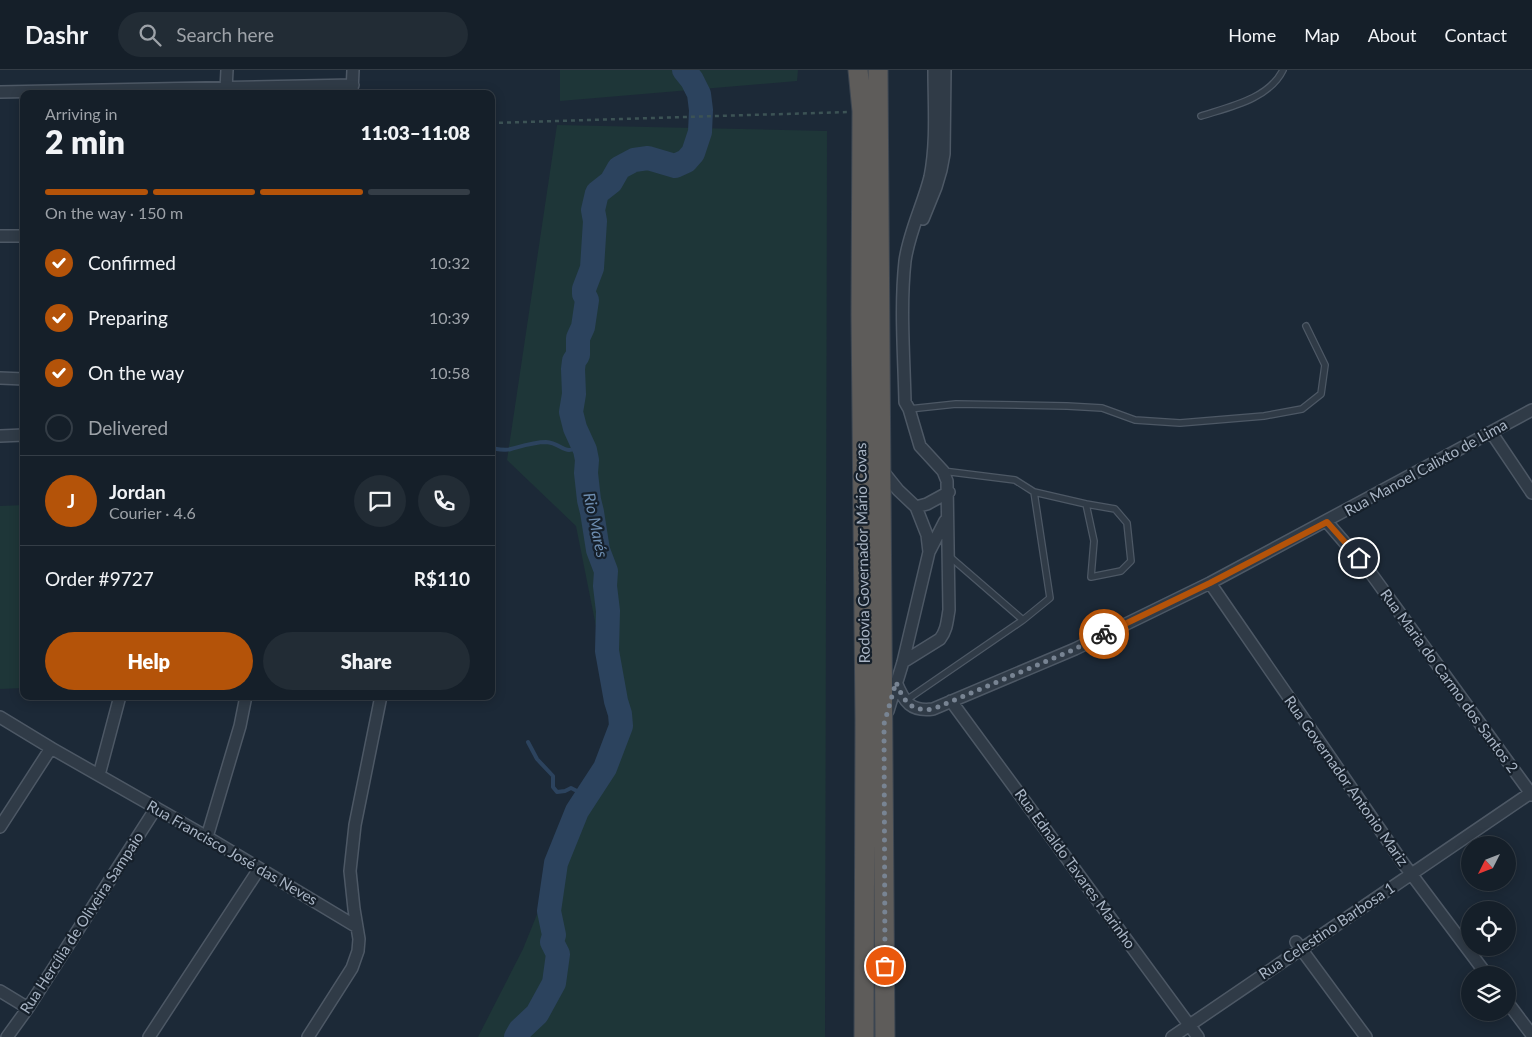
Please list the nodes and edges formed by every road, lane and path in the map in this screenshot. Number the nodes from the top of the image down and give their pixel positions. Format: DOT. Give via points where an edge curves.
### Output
graph roads {
  1 [pos="227,70"];
  2 [pos="353,70"];
  3 [pos="858,70"];
  4 [pos="878,70"];
  5 [pos="934,70"];
  6 [pos="944,70"];
  7 [pos="1283,70"];
  8 [pos="226,89"];
  9 [pos="353,89"];
  10 [pos="151,90"];
  11 [pos="0,92"];
  12 [pos="20,92"];
  13 [pos="862,111"];
  14 [pos="1201,116"];
  15 [pos="495,123"];
  16 [pos="0,236"];
  17 [pos="20,236"];
  18 [pos="1306,326"];
  19 [pos="0,378"];
  20 [pos="20,379"];
  21 [pos="909,409"];
  22 [pos="1532,410"];
  23 [pos="1491,432"];
  24 [pos="20,435"];
  25 [pos="0,436"];
  26 [pos="882,470"];
  27 [pos="943,470"];
  28 [pos="949,492"];
  29 [pos="1034,492"];
  30 [pos="1532,493"];
  31 [pos="1086,504"];
  32 [pos="916,506"];
  33 [pos="947,517"];
  34 [pos="1327,522"];
  35 [pos="929,552"];
  36 [pos="948,555"];
  37 [pos="1210,583"];
  38 [pos="1023,620"];
  39 [pos="903,662"];
  40 [pos="896,682"];
  41 [pos="119,700"];
  42 [pos="245,700"];
  43 [pos="380,700"];
  44 [pos="905,701"];
  45 [pos="951,701"];
  46 [pos="0,717"];
  47 [pos="884,724"];
  48 [pos="51,748"];
  49 [pos="98,775"];
  50 [pos="1532,793"];
  51 [pos="156,808"];
  52 [pos="0,827"];
  53 [pos="207,836"];
  54 [pos="258,869"];
  55 [pos="1411,874"];
  56 [pos="357,927"];
  57 [pos="1299,945"];
  58 [pos="1480,966"];
  59 [pos="0,991"];
  60 [pos="28,1008"];
  61 [pos="1516,1013"];
  62 [pos="1190,1025"];
  63 [pos="1532,1035"];
  64 [pos="7,1037"];
  65 [pos="149,1037"];
  66 [pos="308,1037"];
  67 [pos="864,1037"];
  68 [pos="885,1037"];
  69 [pos="1172,1037"];
  70 [pos="1198,1037"];
  71 [pos="1366,1037"];
  1 -- 8 [label="street"];
  2 -- 9 [label="street"];
  3 -- 13 [label="highway, Rodovia Governador Mário Covas"];
  4 -- 26 [label="highway, Rodovia Governador Mário Covas"];
  5 -- 21 [label="street" via="930,176 911,233 903,284 906,402"];
  6 -- 21 [label="street" via="942,170 918,232 912,264 912,402"];
  7 -- 14 [label="lane" via="1267,89 1253,97"];
  8 -- 9 [label="street"];
  8 -- 10 [label="street"];
  11 -- 12 [label="street"];
  13 -- 15 [label="path"];
  13 -- 67 [label="highway, Rodovia Governador Mário Covas"];
  16 -- 17 [label="street"];
  18 -- 21 [label="lane" via="1325,365 1320,394 1302,409 1264,416 1180,423 1135,420 1102,408 1067,406 956,404"];
  19 -- 20 [label="street"];
  21 -- 27 [label="street" via="920,446"];
  22 -- 23 [label="street, Rua Manoel Calixto de Lima"];
  23 -- 30 [label="street"];
  23 -- 34 [label="street, Rua Manoel Calixto de Lima"];
  24 -- 25 [label="street"];
  26 -- 32 [label="street"];
  26 -- 47 [label="highway, Rodovia Governador Mário Covas"];
  27 -- 28 [label="street"];
  27 -- 29 [label="lane" via="1015,480"];
  28 -- 32 [label="street"];
  28 -- 33 [label="street"];
  29 -- 31 [label="lane"];
  29 -- 38 [label="lane" via="1050,598"];
  31 -- 31 [label="lane" via="1094,541 1091,577 1121,571 1131,561 1126,523 1115,509"];
  32 -- 35 [label="street" via="927,535"];
  33 -- 35 [label="street"];
  33 -- 36 [label="street"];
  34 -- 37 [label="street, Rua Manoel Calixto de Lima"];
  34 -- 50 [label="street, Rua Maria do Carmo dos Santos 2" via="1370,572"];
  35 -- 39 [label="street"];
  36 -- 38 [label="lane"];
  36 -- 39 [label="street" via="947,628 940,639"];
  37 -- 45 [label="street, Rua Manoel Calixto de Lima" via="1075,649"];
  37 -- 55 [label="street, Rua Governador Antonio Mariz"];
  38 -- 44 [label="lane"];
  39 -- 40 [label="street"];
  40 -- 44 [label="street"];
  40 -- 47 [label="street"];
  41 -- 49 [label="street"];
  42 -- 53 [label="street"];
  43 -- 56 [label="street" via="355,825 350,871"];
  44 -- 45 [label="street, Rua Manoel Calixto de Lima" via="925,710"];
  45 -- 62 [label="street, Rua Ednaldo Tavares Marinho"];
  46 -- 48 [label="street, Rua Francisco José das Neves"];
  47 -- 68 [label="highway, Rodovia Governador Mário Covas"];
  48 -- 49 [label="street, Rua Francisco José das Neves"];
  48 -- 52 [label="street"];
  49 -- 51 [label="street, Rua Francisco José das Neves"];
  50 -- 55 [label="street, Rua Celestino Barbosa 1"];
  51 -- 53 [label="street, Rua Francisco José das Neves"];
  51 -- 60 [label="street, Rua Hercília de Oliveira Sampaio"];
  53 -- 54 [label="street, Rua Francisco José das Neves"];
  54 -- 56 [label="street, Rua Francisco José das Neves"];
  54 -- 65 [label="street"];
  55 -- 57 [label="street, Rua Celestino Barbosa 1"];
  55 -- 58 [label="street, Rua Governador Antonio Mariz"];
  56 -- 66 [label="street" via="359,939 352,968"];
  57 -- 62 [label="street, Rua Celestino Barbosa 1"];
  57 -- 71 [label="street"];
  59 -- 60 [label="street"];
  60 -- 64 [label="street, Rua Hercília de Oliveira Sampaio"];
  61 -- 63 [label="street"];
  62 -- 69 [label="street, Rua Celestino Barbosa 1"];
  62 -- 70 [label="street, Rua Ednaldo Tavares Marinho"];
}
